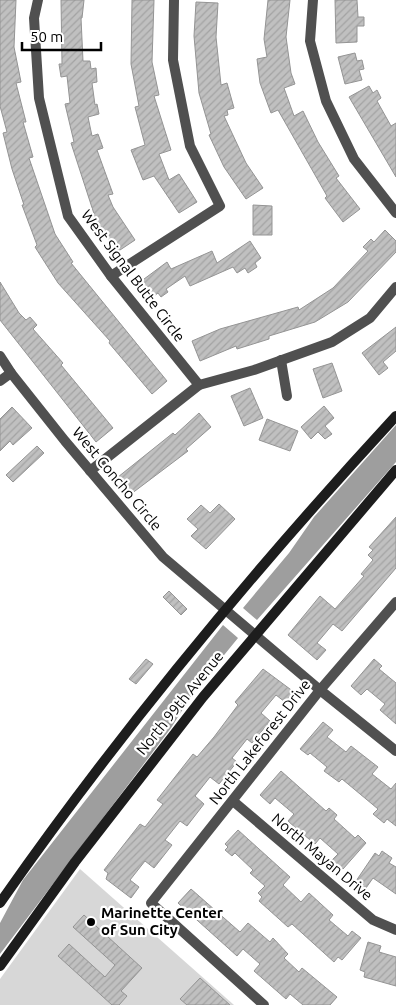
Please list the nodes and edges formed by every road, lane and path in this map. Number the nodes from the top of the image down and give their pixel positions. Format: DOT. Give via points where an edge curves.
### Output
graph roads {
  1 [pos="38,0"];
  2 [pos="174,0"];
  3 [pos="313,0"];
  4 [pos="396,213"];
  5 [pos="111,276"];
  6 [pos="396,287"];
  7 [pos="0,356"];
  8 [pos="281,360"];
  9 [pos="11,373"];
  10 [pos="0,381"];
  11 [pos="199,385"];
  12 [pos="287,396"];
  13 [pos="396,416"];
  14 [pos="396,470"];
  15 [pos="90,471"];
  16 [pos="396,602"];
  17 [pos="224,610"];
  18 [pos="254,635"];
  19 [pos="320,690"];
  20 [pos="396,751"];
  21 [pos="233,801"];
  22 [pos="0,903"];
  23 [pos="396,930"];
  24 [pos="0,966"];
  25 [pos="264,1005"];
  1 -- 5 [label="street, West Signal Butte Circle" via="34,18 39,98 68,216"];
  2 -- 5 [label="street" via="173,60 190,146 220,206"];
  3 -- 4 [label="street" via="310,42 326,101 354,159"];
  5 -- 11 [label="street, West Signal Butte Circle"];
  6 -- 8 [label="street" via="370,318 332,342"];
  7 -- 9 [label="street, West Concho Circle"];
  8 -- 11 [label="street"];
  8 -- 12 [label="street"];
  9 -- 10 [label="street"];
  9 -- 15 [label="street, West Concho Circle"];
  11 -- 15 [label="street"];
  13 -- 17 [label="main road, North 99th Avenue"];
  14 -- 18 [label="main road, North 99th Avenue"];
  15 -- 17 [label="street, West Concho Circle" via="149,542"];
  16 -- 19 [label="street, North Lakeforest Drive"];
  17 -- 18 [label="street, West Concho Circle"];
  17 -- 22 [label="main road, North 99th Avenue" via="80,793"];
  18 -- 19 [label="street, West Concho Circle"];
  18 -- 24 [label="main road, North 99th Avenue" via="112,813"];
  19 -- 20 [label="street, West Concho Circle"];
  19 -- 21 [label="street, North Lakeforest Drive"];
  21 -- 23 [label="street, North Mayan Drive" via="374,920"];
  21 -- 25 [label="street, North Lakeforest Drive" via="152,903"];
}
